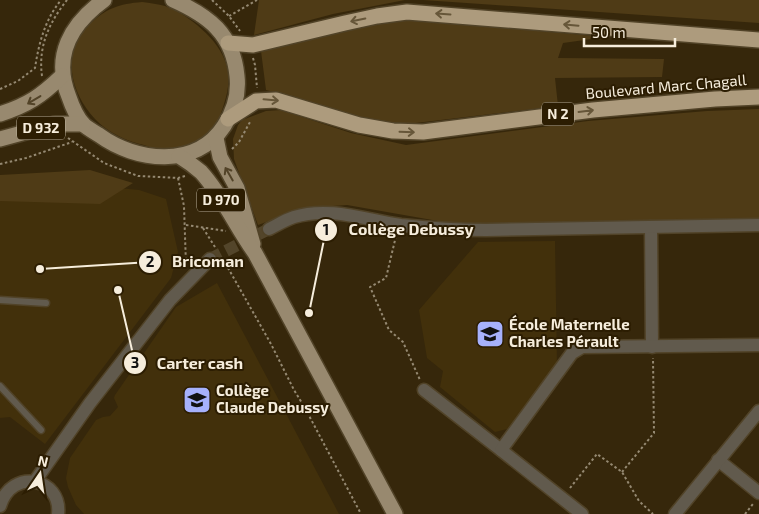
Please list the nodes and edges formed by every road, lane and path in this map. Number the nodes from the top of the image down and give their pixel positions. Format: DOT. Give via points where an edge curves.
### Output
graph roads {
  1 [pos="61,0"];
  2 [pos="67,0"];
  3 [pos="104,0"];
  4 [pos="173,0"];
  5 [pos="212,0"];
  6 [pos="257,0"];
  7 [pos="229,16"];
  8 [pos="759,40"];
  9 [pos="228,43"];
  10 [pos="247,44"];
  11 [pos="62,76"];
  12 [pos="0,89"];
  13 [pos="42,94"];
  14 [pos="759,97"];
  15 [pos="256,101"];
  16 [pos="0,114"];
  17 [pos="228,119"];
  18 [pos="55,124"];
  19 [pos="83,124"];
  20 [pos="216,138"];
  21 [pos="0,140"];
  22 [pos="73,141"];
  23 [pos="179,156"];
  24 [pos="220,157"];
  25 [pos="0,164"];
  26 [pos="199,170"];
  27 [pos="178,178"];
  28 [pos="398,224"];
  29 [pos="186,225"];
  30 [pos="759,225"];
  31 [pos="651,227"];
  32 [pos="203,228"];
  33 [pos="269,229"];
  34 [pos="241,234"];
  35 [pos="256,253"];
  36 [pos="217,256"];
  37 [pos="186,269"];
  38 [pos="0,300"];
  39 [pos="46,303"];
  40 [pos="759,345"];
  41 [pos="652,347"];
  42 [pos="0,386"];
  43 [pos="424,390"];
  44 [pos="759,411"];
  45 [pos="41,430"];
  46 [pos="501,450"];
  47 [pos="718,460"];
  48 [pos="622,472"];
  49 [pos="35,481"];
  50 [pos="4,487"];
  51 [pos="562,498"];
  52 [pos="757,498"];
  53 [pos="0,506"];
  54 [pos="58,514"];
  55 [pos="361,514"];
  56 [pos="395,514"];
  57 [pos="582,514"];
  58 [pos="653,514"];
  59 [pos="675,514"];
  60 [pos="745,514"];
  1 -- 12 [label="path" via="42,34 35,68"];
  2 -- 13 [label="path" via="48,28 41,49"];
  3 -- 11 [label="main road" via="90,10 70,37 64,52"];
  4 -- 9 [label="main road" via="194,9 218,29"];
  5 -- 7 [label="path"];
  6 -- 7 [label="path"];
  7 -- 10 [label="path"];
  8 -- 10 [label="highway, one-way" via="407,12 369,17"];
  9 -- 10 [label="highway"];
  9 -- 17 [label="main road" via="235,57 238,88"];
  10 -- 15 [label="path" via="255,64"];
  11 -- 13 [label="main road, D 932"];
  11 -- 19 [label="main road"];
  13 -- 16 [label="main road, D 932, one-way" via="22,107"];
  15 -- 14 [label="highway, Boulevard Marc Chagall / N 2, one-way" via="276,100 359,125 423,132 593,110"];
  15 -- 17 [label="highway"];
  15 -- 24 [label="path" via="249,125 239,142"];
  17 -- 20 [label="main road"];
  18 -- 19 [label="main road, D 932"];
  18 -- 21 [label="main road, D 932"];
  18 -- 22 [label="path"];
  19 -- 23 [label="main road" via="128,151 148,156"];
  20 -- 23 [label="main road"];
  20 -- 24 [label="main road, D 970"];
  22 -- 25 [label="path"];
  22 -- 27 [label="path" via="104,163 138,176"];
  23 -- 26 [label="main road, D 970"];
  35 -- 24 [label="main road, D 970, one-way" via="237,188"];
  26 -- 27 [label="path"];
  26 -- 34 [label="main road, D 970" via="218,194"];
  27 -- 29 [label="path"];
  28 -- 31 [label="street" via="486,230"];
  28 -- 33 [label="street" via="345,214 320,213 294,217"];
  28 -- 43 [label="path" via="386,278 370,288 389,330 402,342"];
  29 -- 32 [label="path"];
  29 -- 37 [label="path"];
  30 -- 31 [label="street"];
  31 -- 41 [label="street"];
  32 -- 34 [label="path"];
  32 -- 36 [label="path"];
  34 -- 35 [label="main road, D 970"];
  35 -- 56 [label="main road, D 970"];
  36 -- 49 [label="street" via="170,300 90,403"];
  36 -- 55 [label="path" via="271,344"];
  38 -- 39 [label="lane"];
  40 -- 41 [label="street"];
  41 -- 46 [label="street" via="582,347 572,353"];
  41 -- 48 [label="path" via="654,433"];
  42 -- 45 [label="lane"];
  43 -- 46 [label="street"];
  44 -- 47 [label="street"];
  46 -- 51 [label="street"];
  47 -- 52 [label="street"];
  47 -- 59 [label="street"];
  48 -- 51 [label="path" via="597,454"];
  48 -- 58 [label="path" via="639,501"];
  49 -- 50 [label="street"];
  49 -- 54 [label="street" via="52,491"];
  50 -- 53 [label="street"];
  51 -- 57 [label="street"];
  52 -- 60 [label="path"];
}
